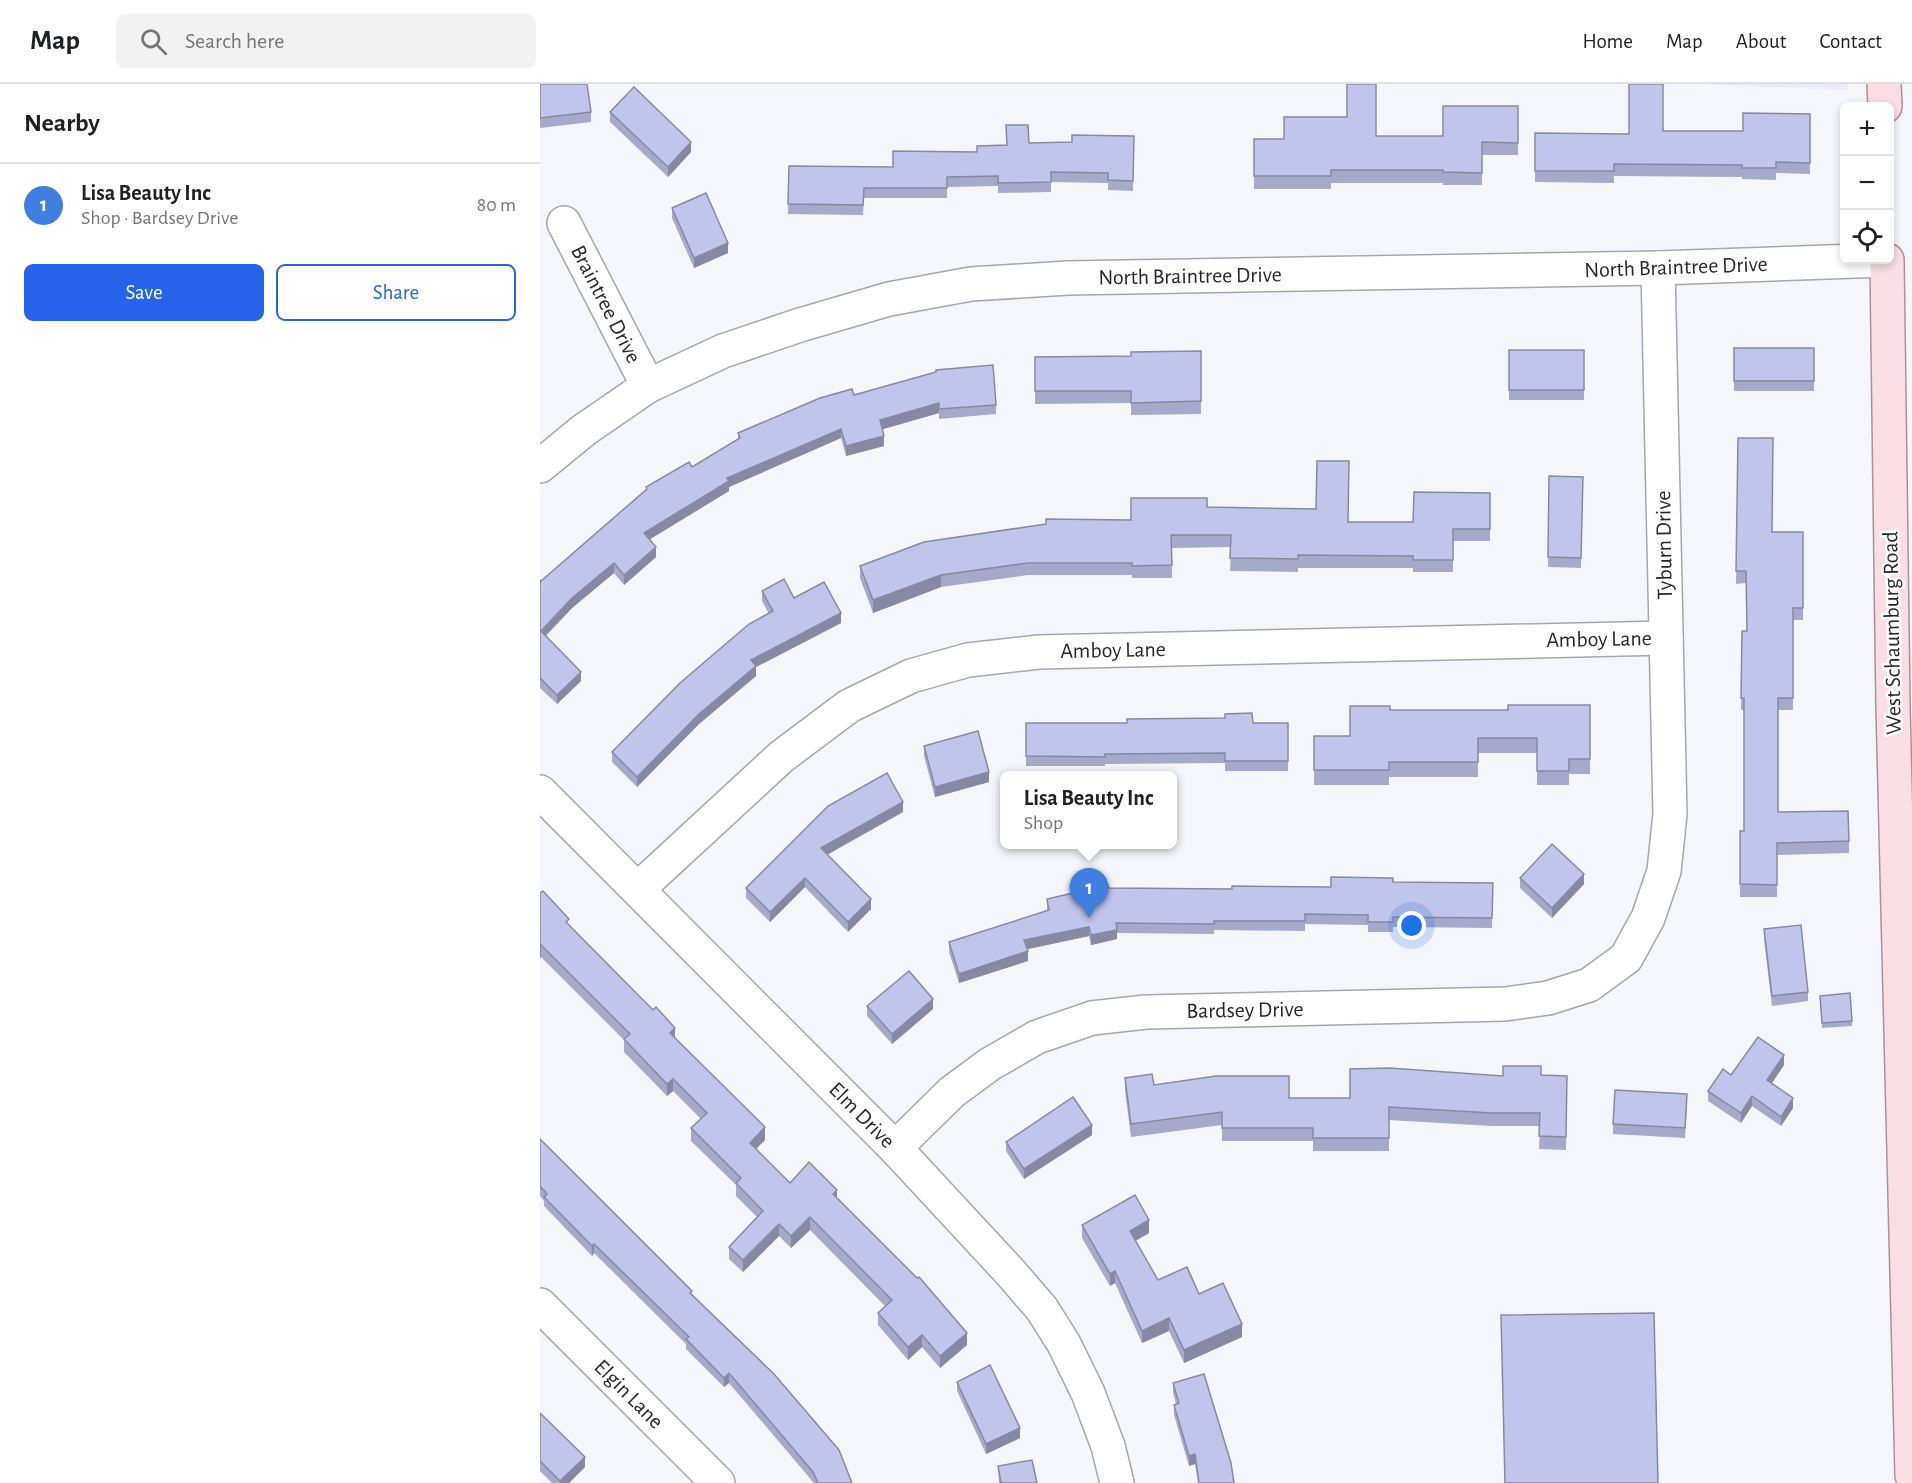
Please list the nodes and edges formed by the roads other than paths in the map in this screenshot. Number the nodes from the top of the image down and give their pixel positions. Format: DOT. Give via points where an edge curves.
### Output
graph roads {
  1 [pos="1884,84"];
  2 [pos="1885,102"];
  3 [pos="564,223"];
  4 [pos="1894,260"];
  5 [pos="1912,260"];
  6 [pos="1840,262"];
  7 [pos="1887,264"];
  8 [pos="1658,268"];
  9 [pos="648,386"];
  10 [pos="540,466"];
  11 [pos="1666,638"];
  12 [pos="1902,706"];
  13 [pos="540,792"];
  14 [pos="638,889"];
  15 [pos="1626,958"];
  16 [pos="895,1148"];
  17 [pos="540,1305"];
  18 [pos="1912,1475"];
  19 [pos="718,1483"];
  20 [pos="1117,1483"];
  1 -- 2 [label="main road"];
  3 -- 9 [label="street, Braintree Drive"];
  4 -- 5 [label="street, North Braintree Drive"];
  6 -- 8 [label="street, North Braintree Drive"];
  7 -- 12 [label="main road, West Schaumburg Road"];
  8 -- 9 [label="street, North Braintree Drive" via="1068,278 971,284 889,299 800,325 723,351"];
  8 -- 11 [label="street, Tyburn Drive"];
  9 -- 10 [label="street, North Braintree Drive"];
  11 -- 14 [label="street, Amboy Lane" via="1039,651 968,660 911,676 849,706 781,757"];
  11 -- 15 [label="street, Tyburn Drive" via="1670,814 1664,871 1648,918"];
  12 -- 18 [label="main road, West Schaumburg Road"];
  13 -- 14 [label="street, Elm Drive"];
  14 -- 16 [label="street, Elm Drive"];
  15 -- 16 [label="street, Bardsey Drive" via="1589,985 1548,998 1505,1004 1146,1012 1092,1018 1036,1037 990,1064 952,1092"];
  16 -- 20 [label="street, Elm Drive" via="1042,1309 1088,1393"];
  17 -- 19 [label="street, Elgin Lane"];
}
